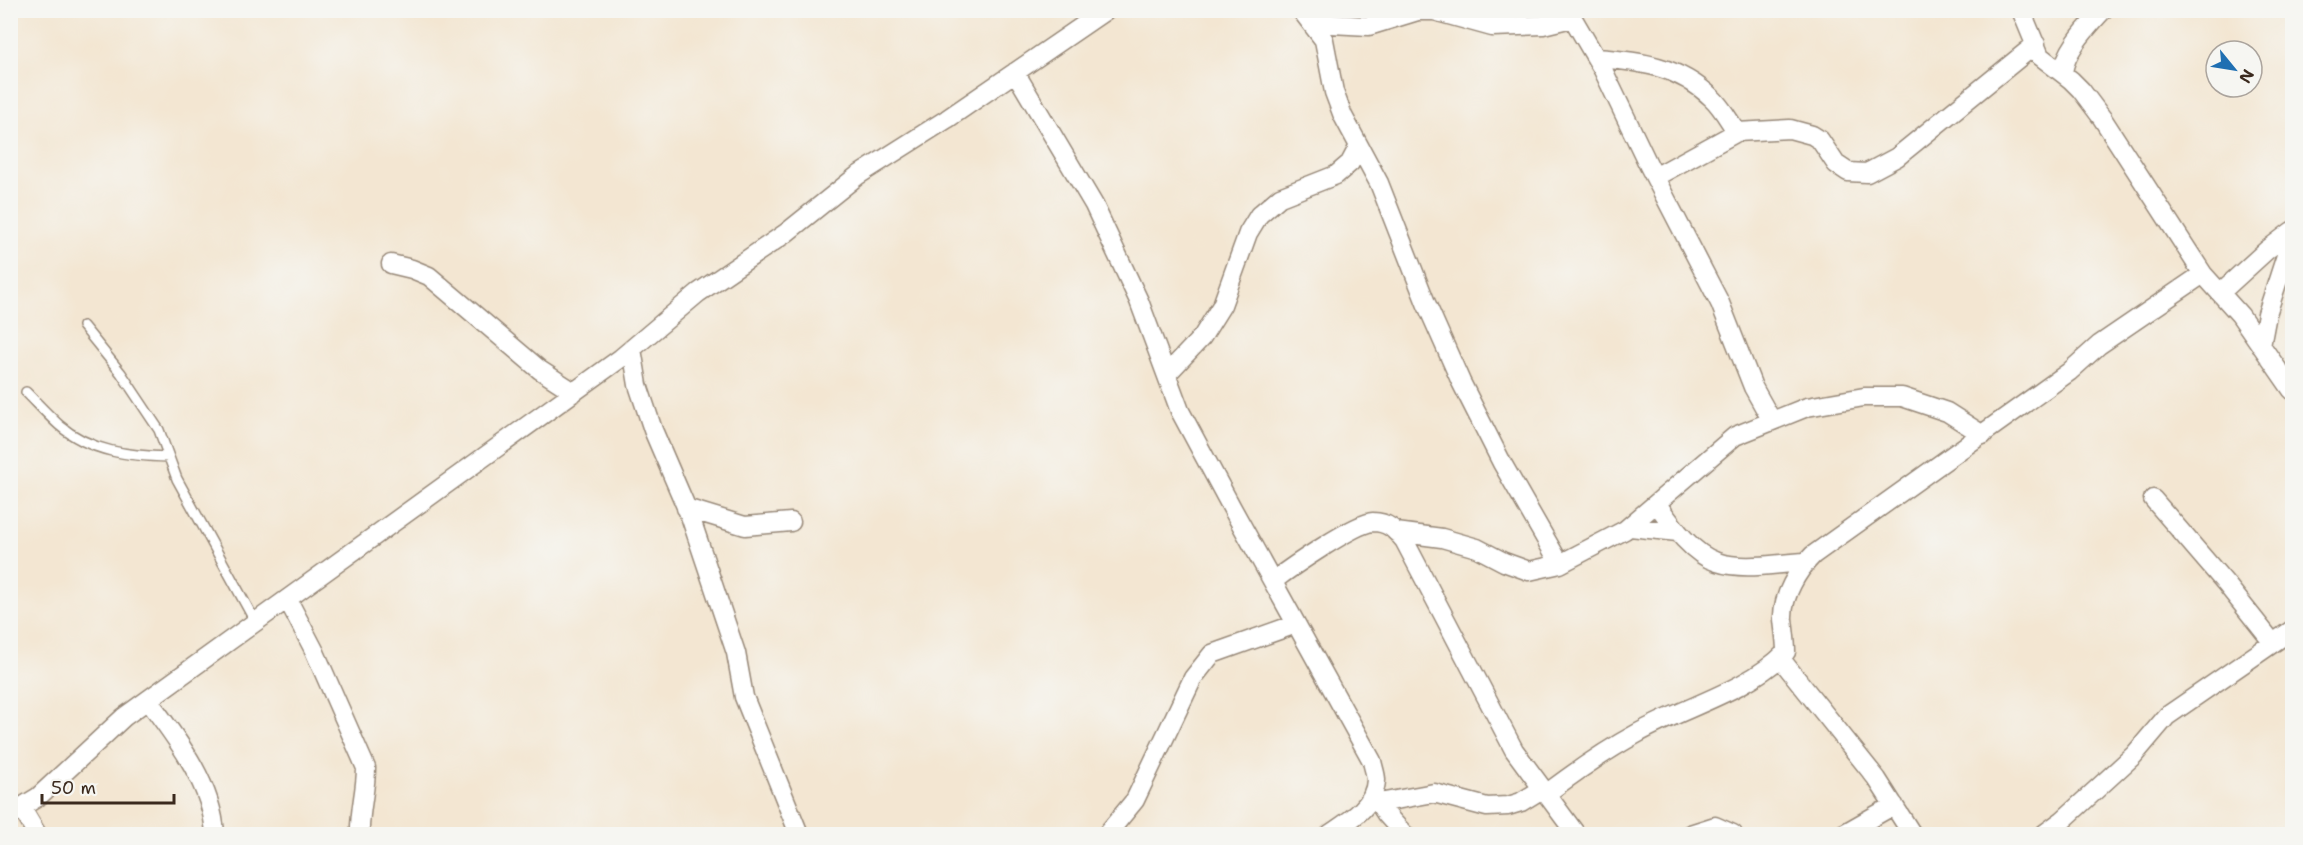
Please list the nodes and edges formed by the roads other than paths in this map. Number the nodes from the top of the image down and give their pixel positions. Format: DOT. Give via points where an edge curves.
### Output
graph roads {
  1 [pos="2021,10"];
  2 [pos="2103,10"];
  3 [pos="1102,12"];
  4 [pos="1570,14"];
  5 [pos="1306,17"];
  6 [pos="2036,44"];
  7 [pos="1596,58"];
  8 [pos="1015,72"];
  9 [pos="2063,73"];
  10 [pos="1737,132"];
  11 [pos="1359,146"];
  12 [pos="1655,177"];
  13 [pos="2292,231"];
  14 [pos="2292,237"];
  15 [pos="391,264"];
  16 [pos="2203,274"];
  17 [pos="2221,292"];
  18 [pos="83,326"];
  19 [pos="2261,346"];
  20 [pos="632,349"];
  21 [pos="610,366"];
  22 [pos="1167,374"];
  23 [pos="638,385"];
  24 [pos="2292,390"];
  25 [pos="26,392"];
  26 [pos="574,392"];
  27 [pos="1772,421"];
  28 [pos="1983,435"];
  29 [pos="169,457"];
  30 [pos="2153,499"];
  31 [pos="1657,504"];
  32 [pos="687,508"];
  33 [pos="791,522"];
  34 [pos="1630,527"];
  35 [pos="1396,532"];
  36 [pos="1678,532"];
  37 [pos="1805,562"];
  38 [pos="1560,564"];
  39 [pos="1273,581"];
  40 [pos="288,600"];
  41 [pos="256,623"];
  42 [pos="1296,624"];
  43 [pos="2292,630"];
  44 [pos="2273,644"];
  45 [pos="1780,658"];
  46 [pos="148,700"];
  47 [pos="1544,791"];
  48 [pos="1376,798"];
  49 [pos="1894,805"];
  50 [pos="16,811"];
  51 [pos="37,834"];
  52 [pos="215,834"];
  53 [pos="360,834"];
  54 [pos="799,834"];
  55 [pos="1107,834"];
  56 [pos="1330,834"];
  57 [pos="1404,834"];
  58 [pos="1575,834"];
  59 [pos="1690,834"];
  60 [pos="1732,834"];
  61 [pos="1843,834"];
  62 [pos="1912,834"];
  63 [pos="2044,834"];
  1 -- 6 [label="street"];
  2 -- 9 [label="street" via="2072,51"];
  3 -- 8 [label="street"];
  4 -- 5 [label="street" via="1543,25 1492,27 1434,11 1418,11 1369,26"];
  4 -- 7 [label="street"];
  5 -- 11 [label="street" via="1324,40 1334,92"];
  6 -- 9 [label="street" via="2040,56"];
  6 -- 10 [label="street" via="1897,157 1867,173 1848,172 1836,164 1812,135 1790,129"];
  7 -- 10 [label="street" via="1632,60 1667,68 1689,79 1714,99"];
  7 -- 12 [label="street"];
  8 -- 20 [label="street" via="857,176 786,233 698,293"];
  8 -- 22 [label="street" via="1094,205 1140,301"];
  9 -- 16 [label="street" via="2102,118"];
  10 -- 12 [label="street"];
  11 -- 22 [label="street" via="1350,164 1336,175 1280,197 1259,215 1248,233 1222,305 1202,337"];
  11 -- 38 [label="street" via="1379,183 1461,382"];
  12 -- 27 [label="street" via="1720,303 1753,387"];
  13 -- 17 [label="street"];
  14 -- 19 [label="street"];
  15 -- 26 [label="street" via="429,276 540,370"];
  16 -- 17 [label="street"];
  16 -- 28 [label="street" via="2098,345 2069,372"];
  17 -- 19 [label="street"];
  18 -- 29 [label="lane" via="159,430"];
  19 -- 24 [label="street"];
  20 -- 21 [label="street"];
  20 -- 23 [label="street"];
  21 -- 23 [label="street"];
  21 -- 26 [label="street"];
  22 -- 39 [label="street" via="1180,411"];
  23 -- 32 [label="street"];
  25 -- 29 [label="lane" via="61,426 87,444 133,456"];
  26 -- 40 [label="street"];
  27 -- 28 [label="street" via="1807,407 1863,397 1902,397 1947,412"];
  27 -- 31 [label="street" via="1735,436"];
  28 -- 37 [label="street"];
  29 -- 41 [label="lane" via="177,479"];
  30 -- 44 [label="street"];
  31 -- 34 [label="street"];
  31 -- 36 [label="street"];
  32 -- 33 [label="street" via="745,526"];
  32 -- 54 [label="street" via="736,653 744,697"];
  34 -- 36 [label="street"];
  34 -- 38 [label="street"];
  35 -- 38 [label="street" via="1442,538 1477,548 1529,571"];
  35 -- 39 [label="street" via="1389,525 1371,522"];
  35 -- 47 [label="street" via="1404,540 1514,750"];
  36 -- 37 [label="street" via="1716,562"];
  37 -- 45 [label="street" via="1787,596 1783,616 1785,652"];
  39 -- 42 [label="street"];
  40 -- 41 [label="street"];
  40 -- 53 [label="street" via="366,768"];
  41 -- 46 [label="street"];
  42 -- 48 [label="street" via="1372,761"];
  42 -- 55 [label="street" via="1212,654 1193,678 1135,800"];
  43 -- 44 [label="street"];
  44 -- 63 [label="street" via="2167,716 2134,755"];
  45 -- 47 [label="street" via="1738,685 1638,733"];
  45 -- 49 [label="street"];
  46 -- 50 [label="street" via="124,717 38,797"];
  46 -- 52 [label="street" via="193,767 207,797"];
  47 -- 48 [label="street" via="1508,806 1488,807 1434,793"];
  47 -- 58 [label="street"];
  48 -- 56 [label="street"];
  48 -- 57 [label="street"];
  49 -- 61 [label="street"];
  49 -- 62 [label="street"];
  50 -- 51 [label="street"];
  59 -- 60 [label="street" via="1715,826"];
}
